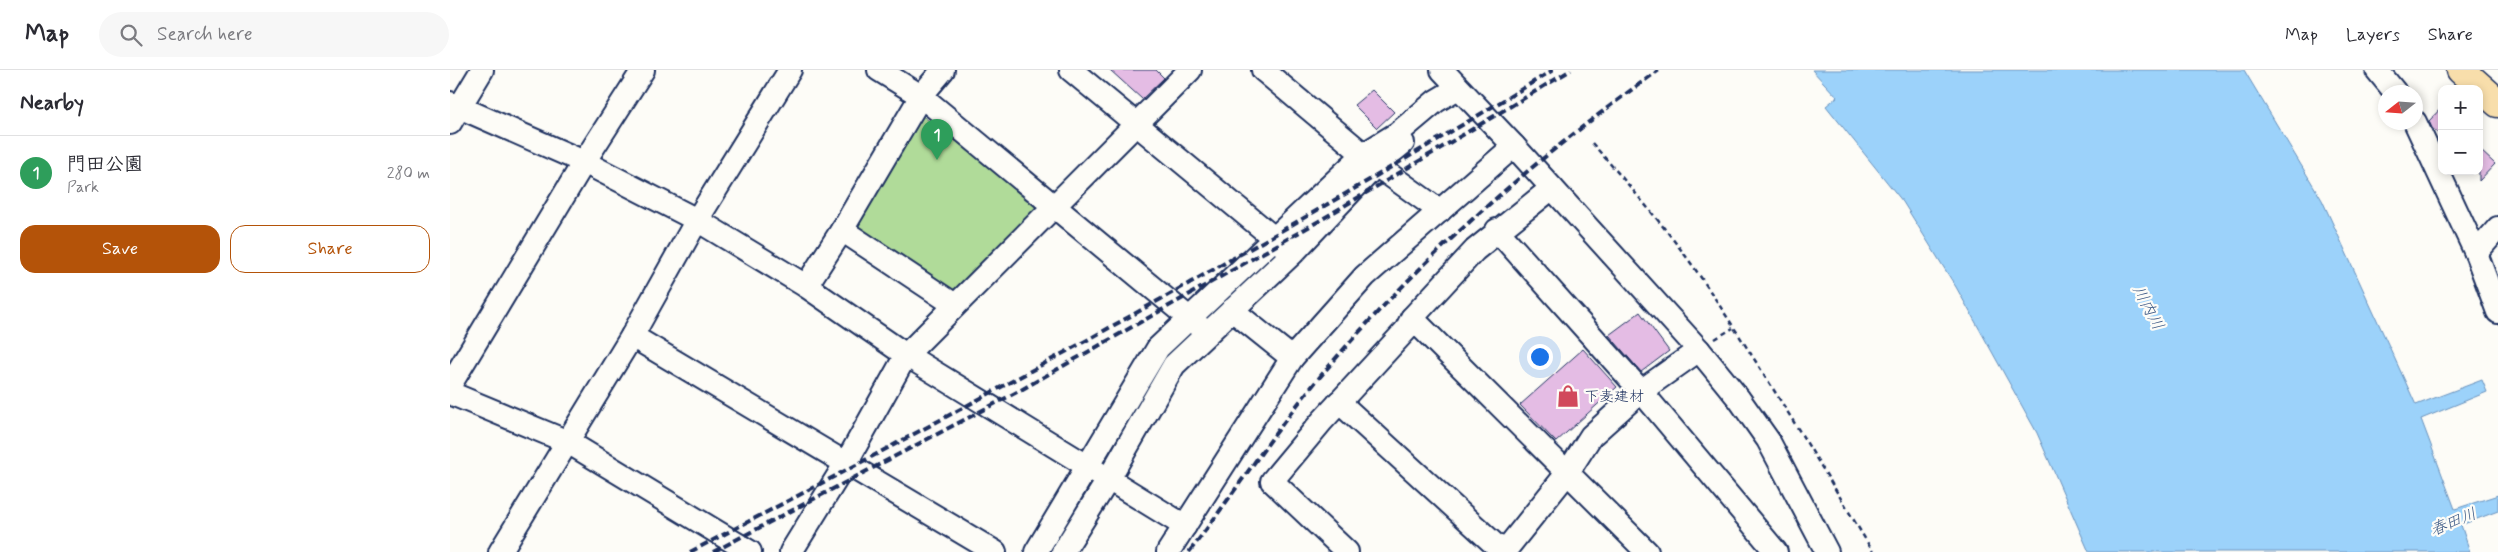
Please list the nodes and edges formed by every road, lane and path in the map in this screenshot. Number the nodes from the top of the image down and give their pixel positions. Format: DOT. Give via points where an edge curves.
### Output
graph roads {
  1 [pos="482,70"];
  2 [pos="643,70"];
  3 [pos="790,70"];
  4 [pos="879,70"];
  5 [pos="943,70"];
  6 [pos="1071,70"];
  7 [pos="1190,70"];
  8 [pos="1263,70"];
  9 [pos="1442,70"];
  10 [pos="2376,70"];
  11 [pos="2461,70"];
  12 [pos="2389,85"];
  13 [pos="1458,88"];
  14 [pos="922,96"];
  15 [pos="2498,102"];
  16 [pos="453,111"];
  17 [pos="1136,124"];
  18 [pos="2419,130"];
  19 [pos="1592,143"];
  20 [pos="1514,146"];
  21 [pos="1370,160"];
  22 [pos="584,162"];
  23 [pos="1552,188"];
  24 [pos="1054,204"];
  25 [pos="1440,211"];
  26 [pos="697,220"];
  27 [pos="2498,228"];
  28 [pos="842,230"];
  29 [pos="1497,230"];
  30 [pos="1273,240"];
  31 [pos="1293,253"];
  32 [pos="2476,253"];
  33 [pos="806,286"];
  34 [pos="955,305"];
  35 [pos="1232,310"];
  36 [pos="2498,312"];
  37 [pos="1412,318"];
  38 [pos="1189,319"];
  39 [pos="1208,333"];
  40 [pos="632,336"];
  41 [pos="1699,350"];
  42 [pos="906,355"];
  43 [pos="1292,358"];
  44 [pos="450,385"];
  45 [pos="1641,392"];
  46 [pos="450,393"];
  47 [pos="1339,402"];
  48 [pos="568,442"];
  49 [pos="846,463"];
  50 [pos="1086,467"];
  51 [pos="1568,472"];
  52 [pos="1108,480"];
  53 [pos="1184,526"];
  54 [pos="500,552"];
  55 [pos="750,552"];
  56 [pos="791,552"];
  57 [pos="995,552"];
  58 [pos="1036,552"];
  59 [pos="1063,552"];
  60 [pos="1168,552"];
  61 [pos="1347,552"];
  62 [pos="1504,552"];
  63 [pos="1647,552"];
  64 [pos="1776,552"];
  65 [pos="1827,552"];
  66 [pos="1873,552"];
  1 -- 16 [label="street"];
  2 -- 22 [label="street"];
  3 -- 26 [label="street"];
  4 -- 14 [label="street"];
  5 -- 14 [label="street"];
  6 -- 17 [label="street"];
  7 -- 17 [label="street"];
  8 -- 21 [label="street"];
  9 -- 13 [label="street"];
  10 -- 12 [label="street"];
  11 -- 15 [label="main road"];
  13 -- 20 [label="street"];
  13 -- 21 [label="street" via="1442,110"];
  14 -- 24 [label="street"];
  14 -- 28 [label="street"];
  16 -- 22 [label="street"];
  17 -- 24 [label="street"];
  17 -- 30 [label="street"];
  18 -- 32 [label="street"];
  19 -- 66 [label="path" via="1646,204 1712,293"];
  20 -- 23 [label="street"];
  20 -- 25 [label="street"];
  21 -- 25 [label="street"];
  21 -- 30 [label="street"];
  21 -- 31 [label="street"];
  22 -- 26 [label="street"];
  22 -- 44 [label="street"];
  23 -- 29 [label="street"];
  23 -- 41 [label="street"];
  24 -- 34 [label="street"];
  24 -- 38 [label="street"];
  25 -- 43 [label="street" via="1364,276"];
  26 -- 33 [label="street"];
  26 -- 40 [label="street"];
  27 -- 32 [label="street"];
  28 -- 33 [label="street"];
  28 -- 34 [label="street"];
  29 -- 37 [label="street"];
  29 -- 45 [label="street"];
  30 -- 31 [label="street"];
  30 -- 38 [label="street"];
  31 -- 35 [label="street"];
  32 -- 36 [label="street"];
  33 -- 42 [label="street"];
  34 -- 42 [label="street"];
  35 -- 39 [label="street"];
  35 -- 43 [label="street"];
  37 -- 47 [label="street" via="1406,330"];
  37 -- 51 [label="street"];
  38 -- 39 [label="street"];
  38 -- 50 [label="street" via="1158,348"];
  39 -- 52 [label="street" via="1174,365"];
  40 -- 48 [label="street"];
  40 -- 49 [label="street"];
  41 -- 45 [label="street"];
  41 -- 65 [label="street" via="1768,440"];
  42 -- 49 [label="street"];
  42 -- 50 [label="street"];
  43 -- 53 [label="street"];
  45 -- 51 [label="street" via="1591,436"];
  45 -- 64 [label="street"];
  46 -- 48 [label="street"];
  47 -- 61 [label="street" via="1272,481"];
  47 -- 62 [label="street"];
  48 -- 54 [label="street"];
  48 -- 55 [label="street"];
  49 -- 56 [label="street"];
  49 -- 57 [label="street"];
  50 -- 52 [label="street"];
  50 -- 58 [label="street"];
  51 -- 62 [label="street"];
  51 -- 63 [label="street"];
  52 -- 53 [label="street"];
  52 -- 59 [label="street"];
  53 -- 60 [label="street"];
}
